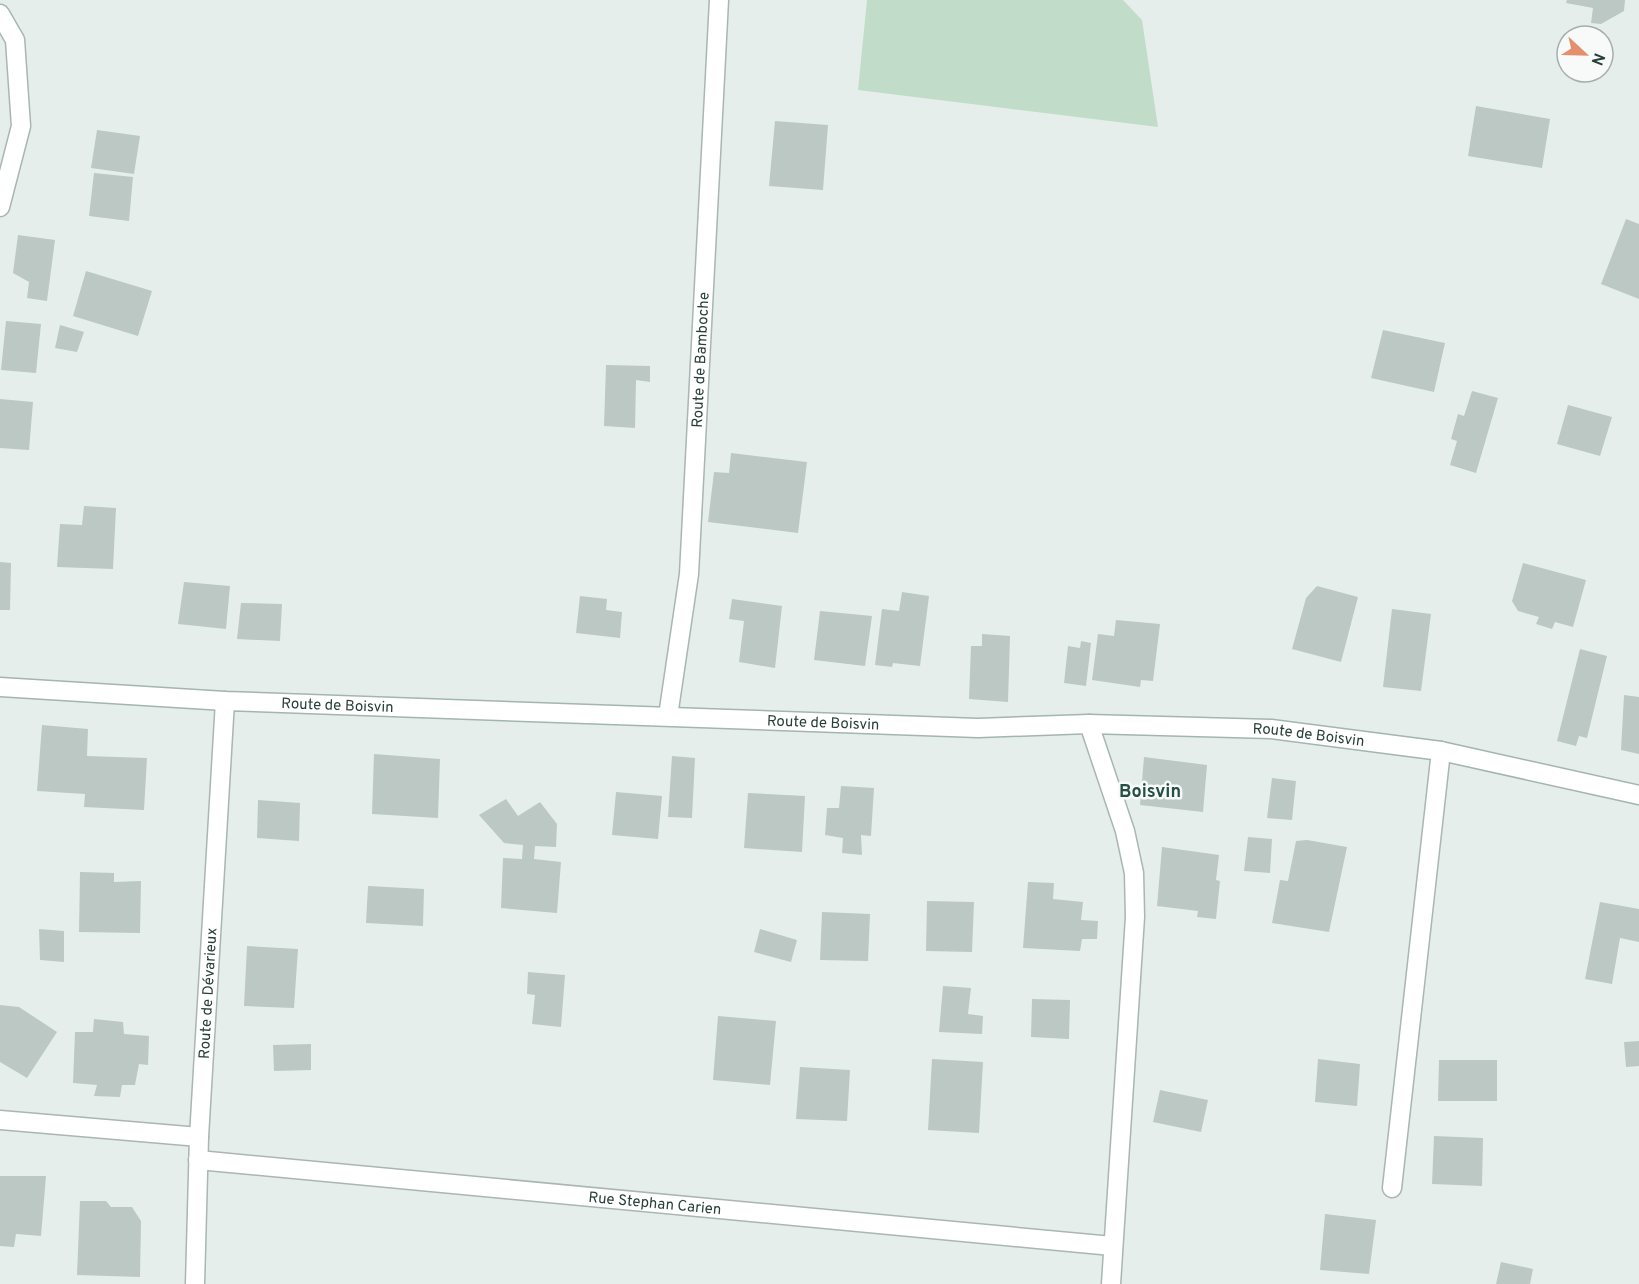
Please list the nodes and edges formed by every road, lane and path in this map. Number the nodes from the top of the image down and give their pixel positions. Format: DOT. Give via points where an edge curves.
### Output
graph roads {
  1 [pos="719,0"];
  2 [pos="0,14"];
  3 [pos="0,207"];
  4 [pos="0,687"];
  5 [pos="225,701"];
  6 [pos="668,716"];
  7 [pos="1089,724"];
  8 [pos="1441,751"];
  9 [pos="1639,795"];
  10 [pos="0,1120"];
  11 [pos="199,1137"];
  12 [pos="198,1160"];
  13 [pos="1392,1188"];
  14 [pos="1112,1246"];
  15 [pos="195,1284"];
  16 [pos="1111,1284"];
  1 -- 6 [label="street, Route de Bamboche" via="689,574"];
  2 -- 3 [label="street" via="15,40 21,126"];
  4 -- 5 [label="street, Route de Boisvin"];
  5 -- 6 [label="street, Route de Boisvin"];
  5 -- 11 [label="street, Route de Dévarieux"];
  6 -- 7 [label="street, Route de Boisvin" via="978,728"];
  7 -- 8 [label="street, Route de Boisvin" via="1271,729"];
  7 -- 14 [label="street" via="1125,831 1134,873 1134,928"];
  8 -- 9 [label="street, Route de Boisvin"];
  8 -- 13 [label="street"];
  10 -- 11 [label="street"];
  11 -- 12 [label="street, Route de Dévarieux"];
  12 -- 14 [label="street, Rue Stephan Carien"];
  12 -- 15 [label="street, Route de Dévarieux"];
  14 -- 16 [label="street"];
}
